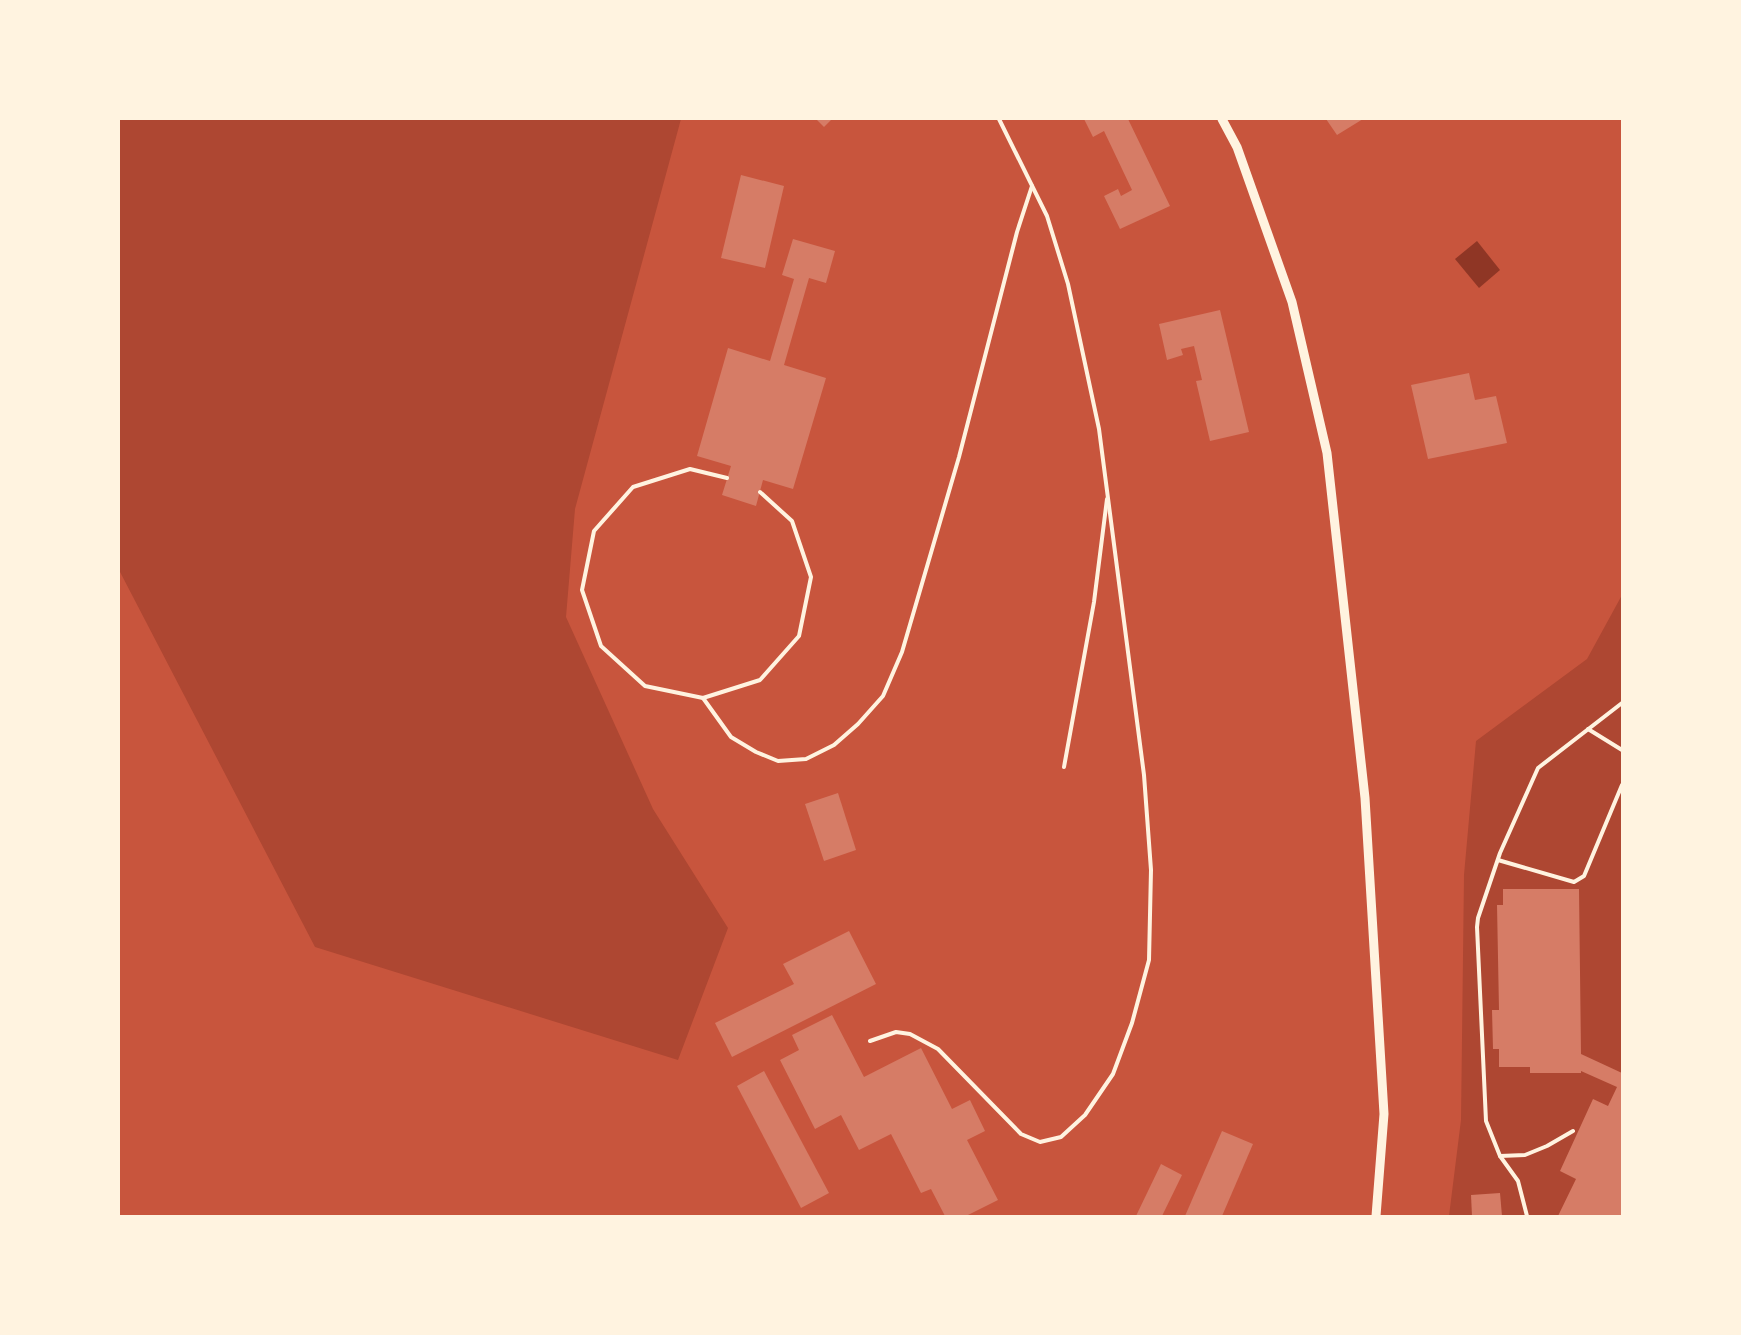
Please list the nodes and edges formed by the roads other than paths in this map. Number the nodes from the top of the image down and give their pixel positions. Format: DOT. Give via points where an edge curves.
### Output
graph roads {
  1 [pos="999,119"];
  2 [pos="1222,119"];
  3 [pos="1032,186"];
  4 [pos="727,478"];
  5 [pos="760,492"];
  6 [pos="1108,492"];
  7 [pos="704,698"];
  8 [pos="1622,703"];
  9 [pos="1588,729"];
  10 [pos="1622,750"];
  11 [pos="1064,766"];
  12 [pos="1622,785"];
  13 [pos="1498,860"];
  14 [pos="870,1041"];
  15 [pos="1573,1130"];
  16 [pos="1500,1156"];
  17 [pos="1376,1216"];
  18 [pos="1527,1216"];
  1 -- 3 [label="lane"];
  2 -- 17 [label="street" via="1237,147 1292,302 1327,453 1365,798 1384,1114"];
  3 -- 6 [label="lane" via="1047,216 1068,284 1093,394"];
  3 -- 7 [label="lane" via="1016,232 959,457 902,652 883,696 834,745 806,758 778,762 731,737"];
  4 -- 7 [label="lane" via="690,469 633,487 594,531 582,590 601,646 645,686"];
  5 -- 7 [label="lane" via="792,521 811,577 799,636 760,680"];
  6 -- 11 [label="lane" via="1094,602"];
  6 -- 14 [label="lane" via="1144,775 1151,870 1148,960 1114,1074 1085,1115 1061,1138 1040,1142 1022,1134 938,1049 910,1034 896,1032"];
  8 -- 9 [label="lane"];
  9 -- 10 [label="lane"];
  9 -- 13 [label="lane" via="1538,768"];
  12 -- 13 [label="lane" via="1580,880 1574,882"];
  13 -- 16 [label="lane" via="1477,927 1486,1121"];
  15 -- 16 [label="lane" via="1525,1155"];
  16 -- 18 [label="lane" via="1518,1182"];
}
